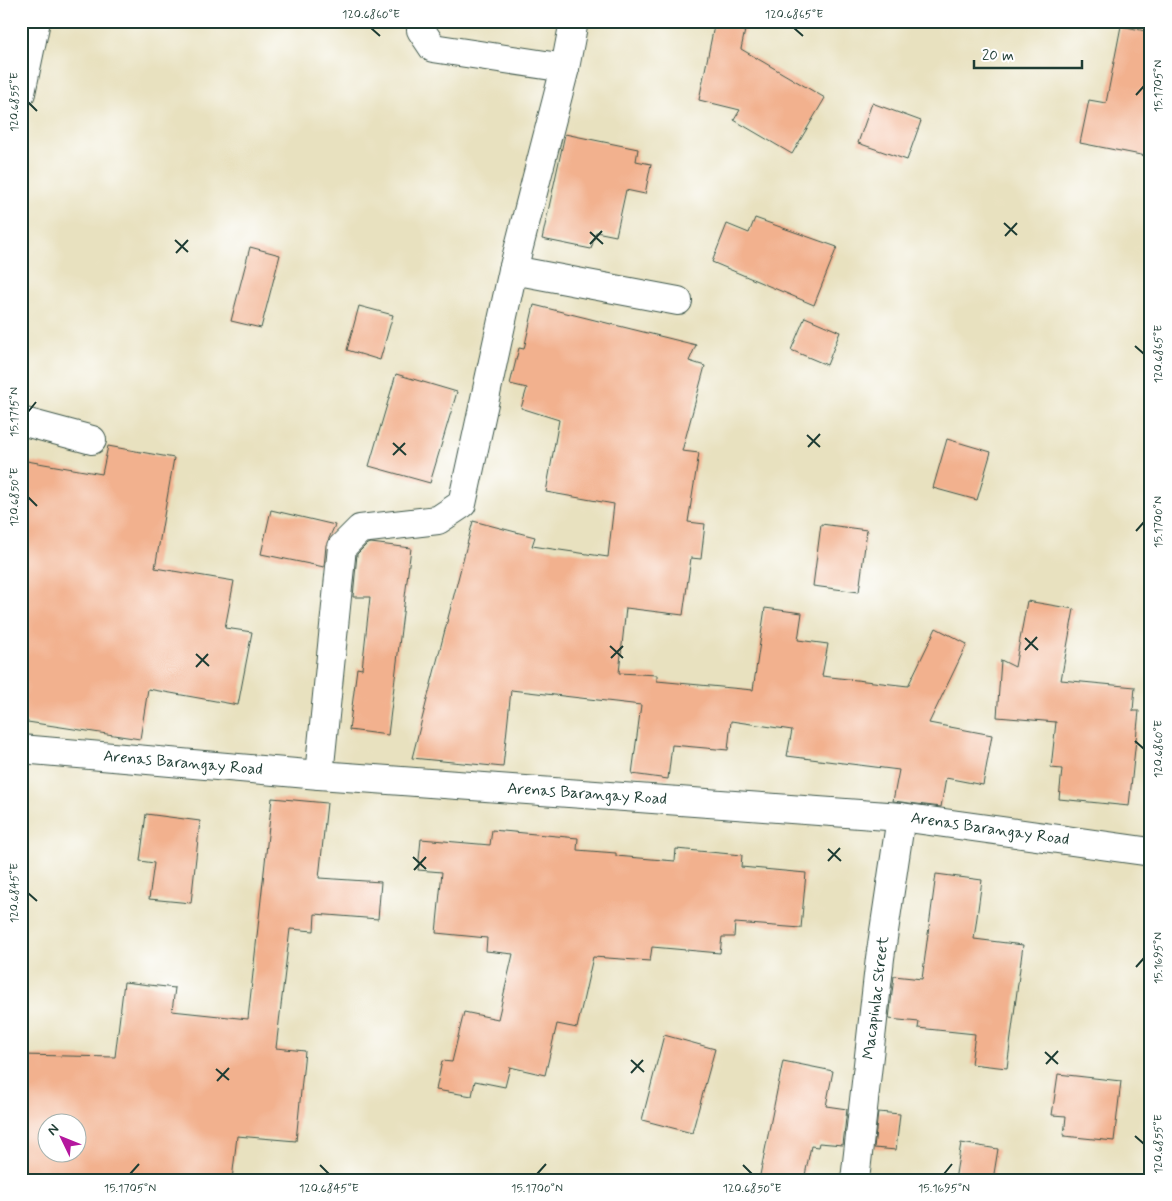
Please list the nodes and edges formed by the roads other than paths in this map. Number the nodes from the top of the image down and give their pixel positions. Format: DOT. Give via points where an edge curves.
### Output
graph roads {
  1 [pos="36,21"];
  2 [pos="423,21"];
  3 [pos="574,21"];
  4 [pos="565,68"];
  5 [pos="21,93"];
  6 [pos="513,270"];
  7 [pos="678,301"];
  8 [pos="21,421"];
  9 [pos="92,440"];
  10 [pos="21,749"];
  11 [pos="319,775"];
  12 [pos="901,817"];
  13 [pos="1151,852"];
  14 [pos="855,1180"];
  1 -- 5 [label="street"];
  2 -- 4 [label="street" via="421,30 433,48"];
  3 -- 4 [label="street"];
  4 -- 6 [label="street"];
  6 -- 7 [label="street"];
  6 -- 11 [label="street" via="462,504 438,520 360,530 342,547"];
  8 -- 9 [label="street"];
  10 -- 11 [label="street, Arenas Barangay Road"];
  11 -- 12 [label="street, Arenas Barangay Road"];
  12 -- 13 [label="street, Arenas Barangay Road"];
  12 -- 14 [label="street, Macapinlac Street" via="880,958"];
}
